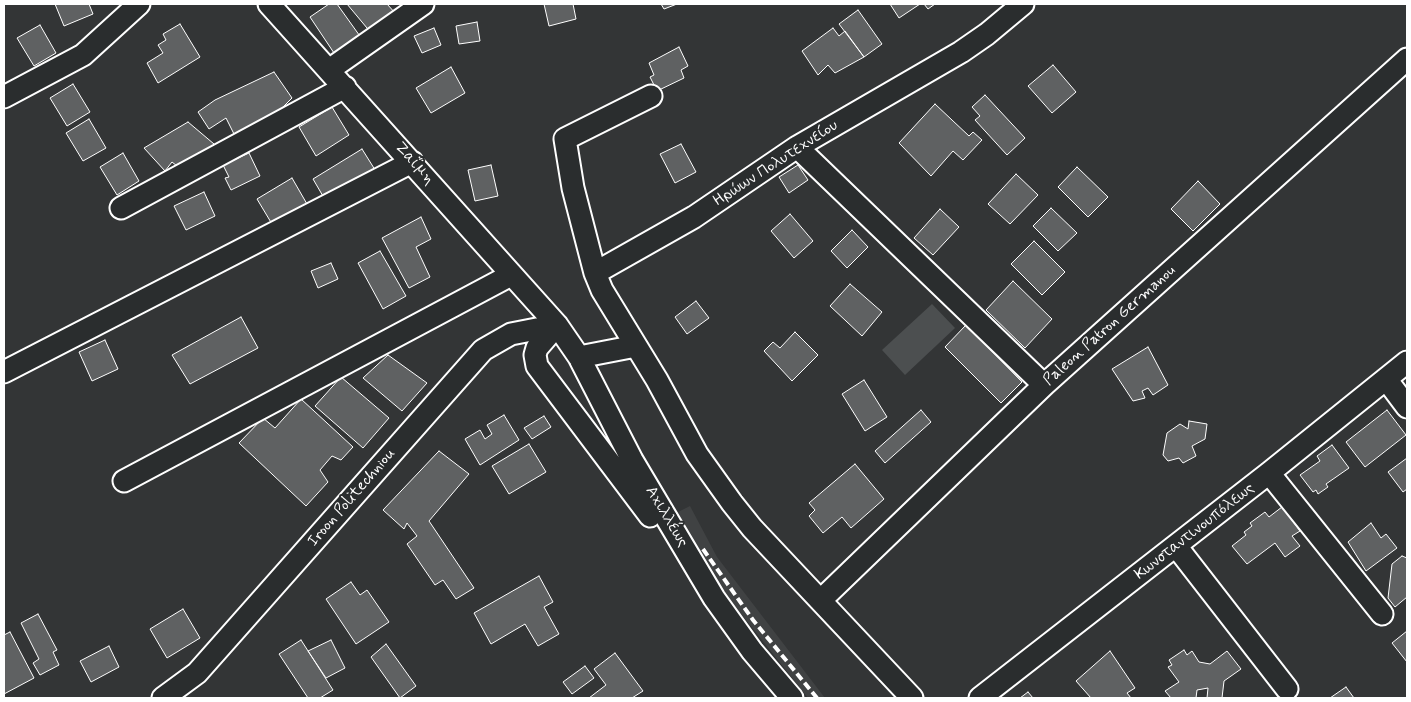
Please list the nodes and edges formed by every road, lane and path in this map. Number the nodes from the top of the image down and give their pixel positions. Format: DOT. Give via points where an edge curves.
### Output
graph roads {
  1 [pos="139,4"];
  2 [pos="269,4"];
  3 [pos="423,4"];
  4 [pos="1024,4"];
  5 [pos="1407,59"];
  6 [pos="329,70"];
  7 [pos="345,87"];
  8 [pos="651,96"];
  9 [pos="4,97"];
  10 [pos="797,147"];
  11 [pos="412,162"];
  12 [pos="121,208"];
  13 [pos="595,273"];
  14 [pos="511,275"];
  15 [pos="557,325"];
  16 [pos="636,346"];
  17 [pos="579,357"];
  18 [pos="1407,362"];
  19 [pos="4,372"];
  20 [pos="1386,379"];
  21 [pos="1044,385"];
  22 [pos="1407,407"];
  23 [pos="1269,473"];
  24 [pos="124,481"];
  25 [pos="1176,546"];
  26 [pos="686,552"];
  27 [pos="821,600"];
  28 [pos="1382,614"];
  29 [pos="1287,689"];
  30 [pos="163,698"];
  31 [pos="792,698"];
  32 [pos="912,698"];
  33 [pos="980,698"];
  1 -- 9 [label="street" via="83,55"];
  2 -- 6 [label="street, Ζαΐμη"];
  3 -- 6 [label="street"];
  4 -- 10 [label="street, Ηρώων Πολυτεχνείου" via="961,52"];
  5 -- 21 [label="street, Paleon Patron Germanou"];
  6 -- 7 [label="street, Ζαΐμη"];
  7 -- 11 [label="street, Ζαΐμη"];
  7 -- 12 [label="street"];
  8 -- 13 [label="street" via="565,140 573,188"];
  10 -- 13 [label="street, Ηρώων Πολυτεχνείου" via="694,217"];
  10 -- 21 [label="street"];
  11 -- 14 [label="street, Ζαΐμη"];
  11 -- 19 [label="street"];
  13 -- 16 [label="street"];
  14 -- 15 [label="street, Ζαΐμη"];
  14 -- 24 [label="street"];
  15 -- 17 [label="street, Αχιλλέως"];
  15 -- 26 [label="street" via="535,351 540,371 669,543"];
  15 -- 30 [label="street, Iroon Politechniou" via="511,334 483,350 197,674"];
  16 -- 17 [label="street"];
  16 -- 27 [label="street" via="712,476 752,528"];
  17 -- 26 [label="street, Αχιλλέως" via="632,460"];
  18 -- 20 [label="street, Κωνσταντινουπόλεως"];
  20 -- 22 [label="street"];
  20 -- 23 [label="street, Κωνσταντινουπόλεως"];
  21 -- 27 [label="street, Paleon Patron Germanou"];
  23 -- 25 [label="street, Κωνσταντινουπόλεως"];
  23 -- 28 [label="street"];
  25 -- 29 [label="street"];
  25 -- 33 [label="street, Κωνσταντινουπόλεως"];
  26 -- 31 [label="street, Αχιλλέως" via="731,624"];
  27 -- 32 [label="street"];
}
